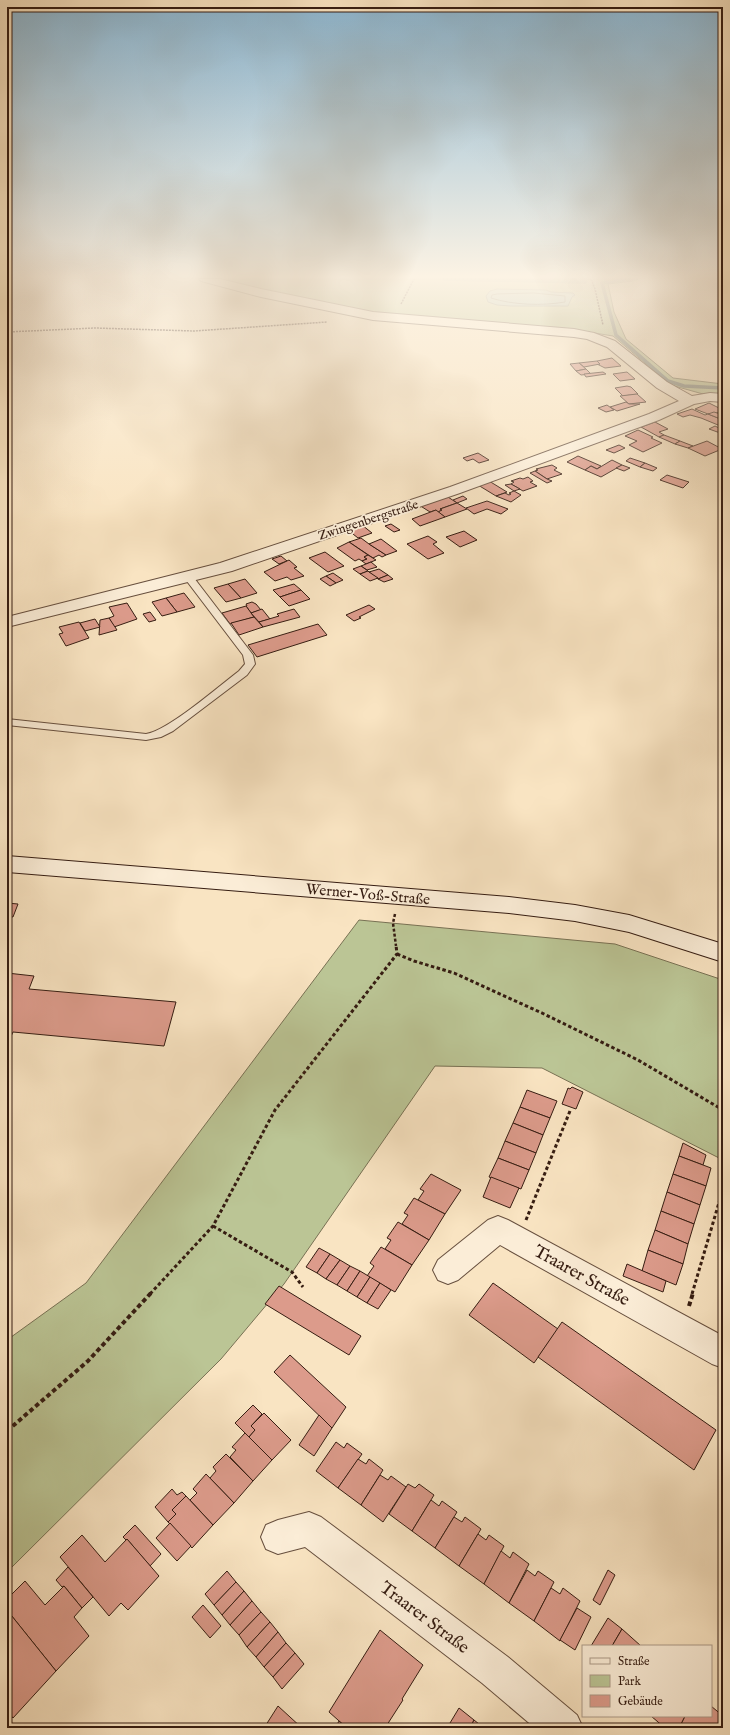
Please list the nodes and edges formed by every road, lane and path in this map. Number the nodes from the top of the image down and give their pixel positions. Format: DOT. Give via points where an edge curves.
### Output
graph roads {
  1 [pos="631,360"];
  2 [pos="723,398"];
  3 [pos="690,401"];
  4 [pos="188,576"];
  5 [pos="7,622"];
  6 [pos="7,722"];
  7 [pos="7,864"];
  8 [pos="399,896"];
  9 [pos="723,953"];
  10 [pos="397,954"];
  11 [pos="723,1110"];
  12 [pos="570,1111"];
  13 [pos="723,1189"];
  14 [pos="213,1226"];
  15 [pos="518,1240"];
  16 [pos="448,1270"];
  17 [pos="303,1288"];
  18 [pos="682,1330"];
  19 [pos="723,1353"];
  20 [pos="7,1431"];
  21 [pos="278,1537"];
  22 [pos="564,1728"];
  1 -- 3 [label="street" via="662,385"];
  2 -- 3 [label="street, Zwingenbergstraße" via="710,397"];
  3 -- 4 [label="street, Zwingenbergstraße" via="654,417 455,490 226,567"];
  4 -- 5 [label="street, Zwingenbergstraße"];
  4 -- 6 [label="lane" via="248,655 250,664 243,674 162,734 154,736"];
  7 -- 8 [label="street, Werner-Voß-Straße"];
  8 -- 9 [label="street, Werner-Voß-Straße" via="574,913 629,924"];
  8 -- 10 [label="path" via="393,923"];
  10 -- 11 [label="path" via="454,973 544,1014 638,1060"];
  10 -- 14 [label="path" via="274,1110"];
  12 -- 15 [label="path"];
  13 -- 18 [label="path"];
  14 -- 17 [label="path" via="292,1272"];
  14 -- 20 [label="path" via="88,1361"];
  15 -- 16 [label="street, Traarer Straße" via="498,1229"];
  15 -- 18 [label="street, Traarer Straße"];
  18 -- 19 [label="street, Traarer Straße"];
  21 -- 22 [label="street, Traarer Straße" via="309,1529 495,1670"];
}
